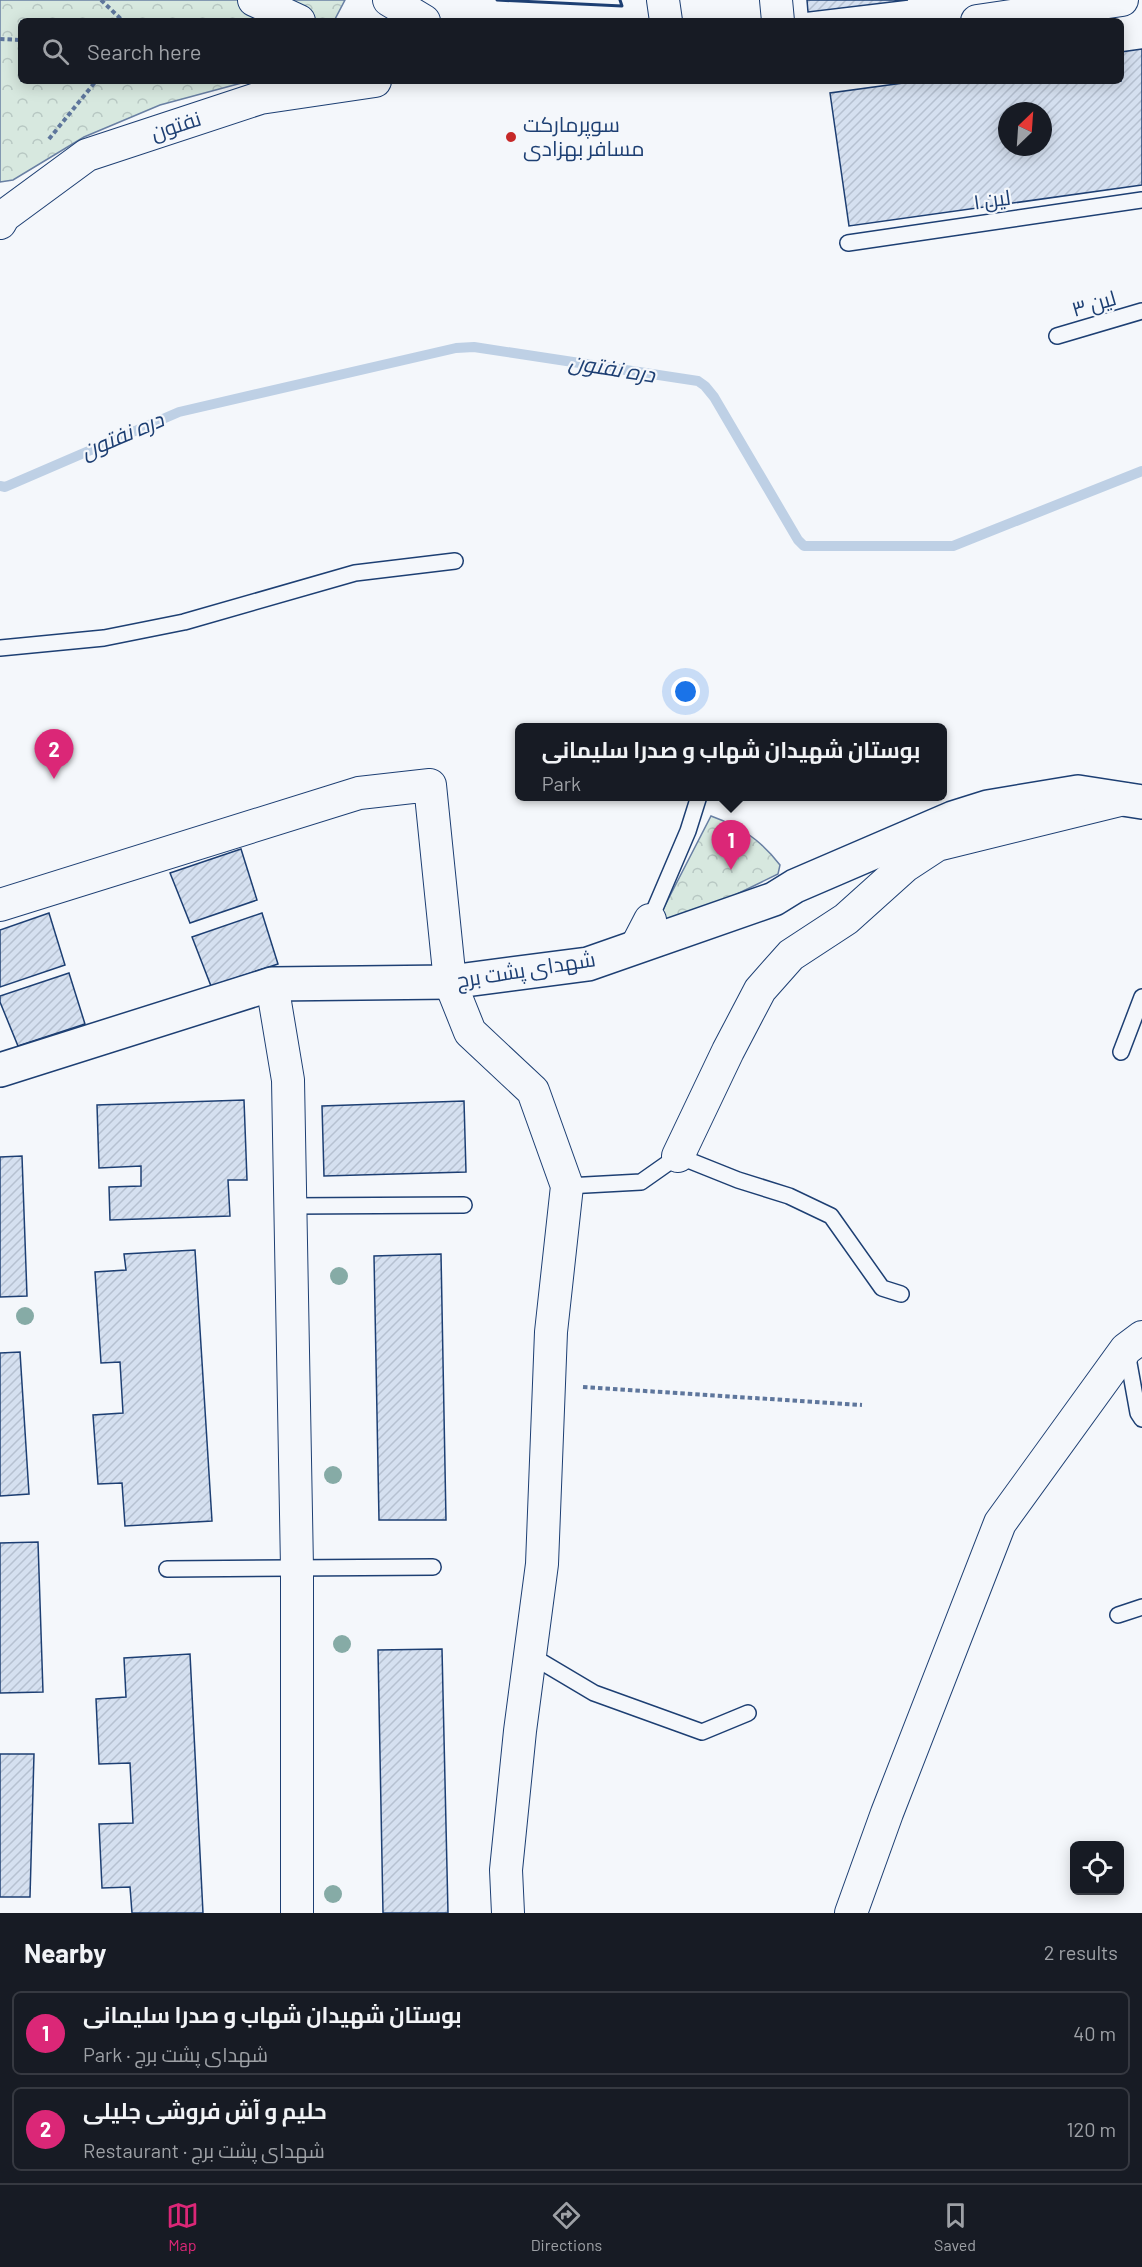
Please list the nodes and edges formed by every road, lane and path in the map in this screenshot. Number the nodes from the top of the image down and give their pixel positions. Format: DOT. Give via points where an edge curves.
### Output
graph roads {
  1 [pos="102,0"];
  2 [pos="254,0"];
  3 [pos="389,0"];
  4 [pos="663,0"];
  5 [pos="776,0"];
  6 [pos="1122,0"];
  7 [pos="120,18"];
  8 [pos="293,18"];
  9 [pos="419,18"];
  10 [pos="666,18"];
  11 [pos="778,18"];
  12 [pos="998,18"];
  13 [pos="0,39"];
  14 [pos="18,40"];
  15 [pos="355,84"];
  16 [pos="1142,200"];
  17 [pos="0,223"];
  18 [pos="848,243"];
  19 [pos="1142,311"];
  20 [pos="1057,336"];
  21 [pos="454,561"];
  22 [pos="0,648"];
  23 [pos="1134,800"];
  24 [pos="697,801"];
  25 [pos="0,905"];
  26 [pos="651,935"];
  27 [pos="450,982"];
  28 [pos="272,984"];
  29 [pos="1142,997"];
  30 [pos="1121,1052"];
  31 [pos="0,1070"];
  32 [pos="678,1156"];
  33 [pos="567,1186"];
  34 [pos="465,1205"];
  35 [pos="290,1206"];
  36 [pos="901,1294"];
  37 [pos="1134,1343"];
  38 [pos="549,1384"];
  39 [pos="862,1405"];
  40 [pos="1142,1419"];
  41 [pos="433,1567"];
  42 [pos="297,1568"];
  43 [pos="167,1569"];
  44 [pos="1142,1607"];
  45 [pos="1118,1615"];
  46 [pos="530,1656"];
  47 [pos="748,1713"];
  48 [pos="297,1913"];
  49 [pos="508,1913"];
  50 [pos="850,1913"];
  1 -- 7 [label="path"];
  2 -- 8 [label="street"];
  3 -- 9 [label="street"];
  4 -- 10 [label="street"];
  5 -- 11 [label="street"];
  6 -- 12 [label="street"];
  13 -- 14 [label="path"];
  15 -- 17 [label="street, نفتون" via="260,98 87,155 4,216"];
  16 -- 18 [label="lane, لین ۱"];
  19 -- 20 [label="lane, لین ۳"];
  21 -- 22 [label="lane" via="355,573 184,622 104,638"];
  23 -- 26 [label="street, شهدای پشت برج" via="1078,792 988,807 953,818 795,886 774,899"];
  23 -- 32 [label="street" via="937,845 905,866 846,919 791,955 760,990"];
  24 -- 26 [label="lane"];
  25 -- 27 [label="street" via="359,793 430,785"];
  26 -- 27 [label="street, شهدای پشت برج" via="588,964"];
  27 -- 28 [label="street, شهدای پشت برج"];
  27 -- 33 [label="street" via="470,1032 533,1091"];
  28 -- 31 [label="street, شهدای پشت برج"];
  28 -- 35 [label="street" via="288,1080"];
  29 -- 30 [label="lane"];
  32 -- 33 [label="lane" via="641,1182"];
  32 -- 36 [label="lane" via="789,1196 831,1216 882,1288"];
  33 -- 38 [label="street"];
  34 -- 35 [label="lane"];
  35 -- 42 [label="street"];
  37 -- 40 [label="lane" via="1138,1413"];
  37 -- 50 [label="street" via="1000,1523"];
  38 -- 39 [label="path"];
  38 -- 46 [label="street" via="542,1564"];
  41 -- 42 [label="lane"];
  42 -- 43 [label="lane"];
  42 -- 48 [label="street"];
  44 -- 45 [label="lane"];
  46 -- 47 [label="lane" via="594,1693 702,1732"];
  46 -- 49 [label="street" via="506,1870"];
}
